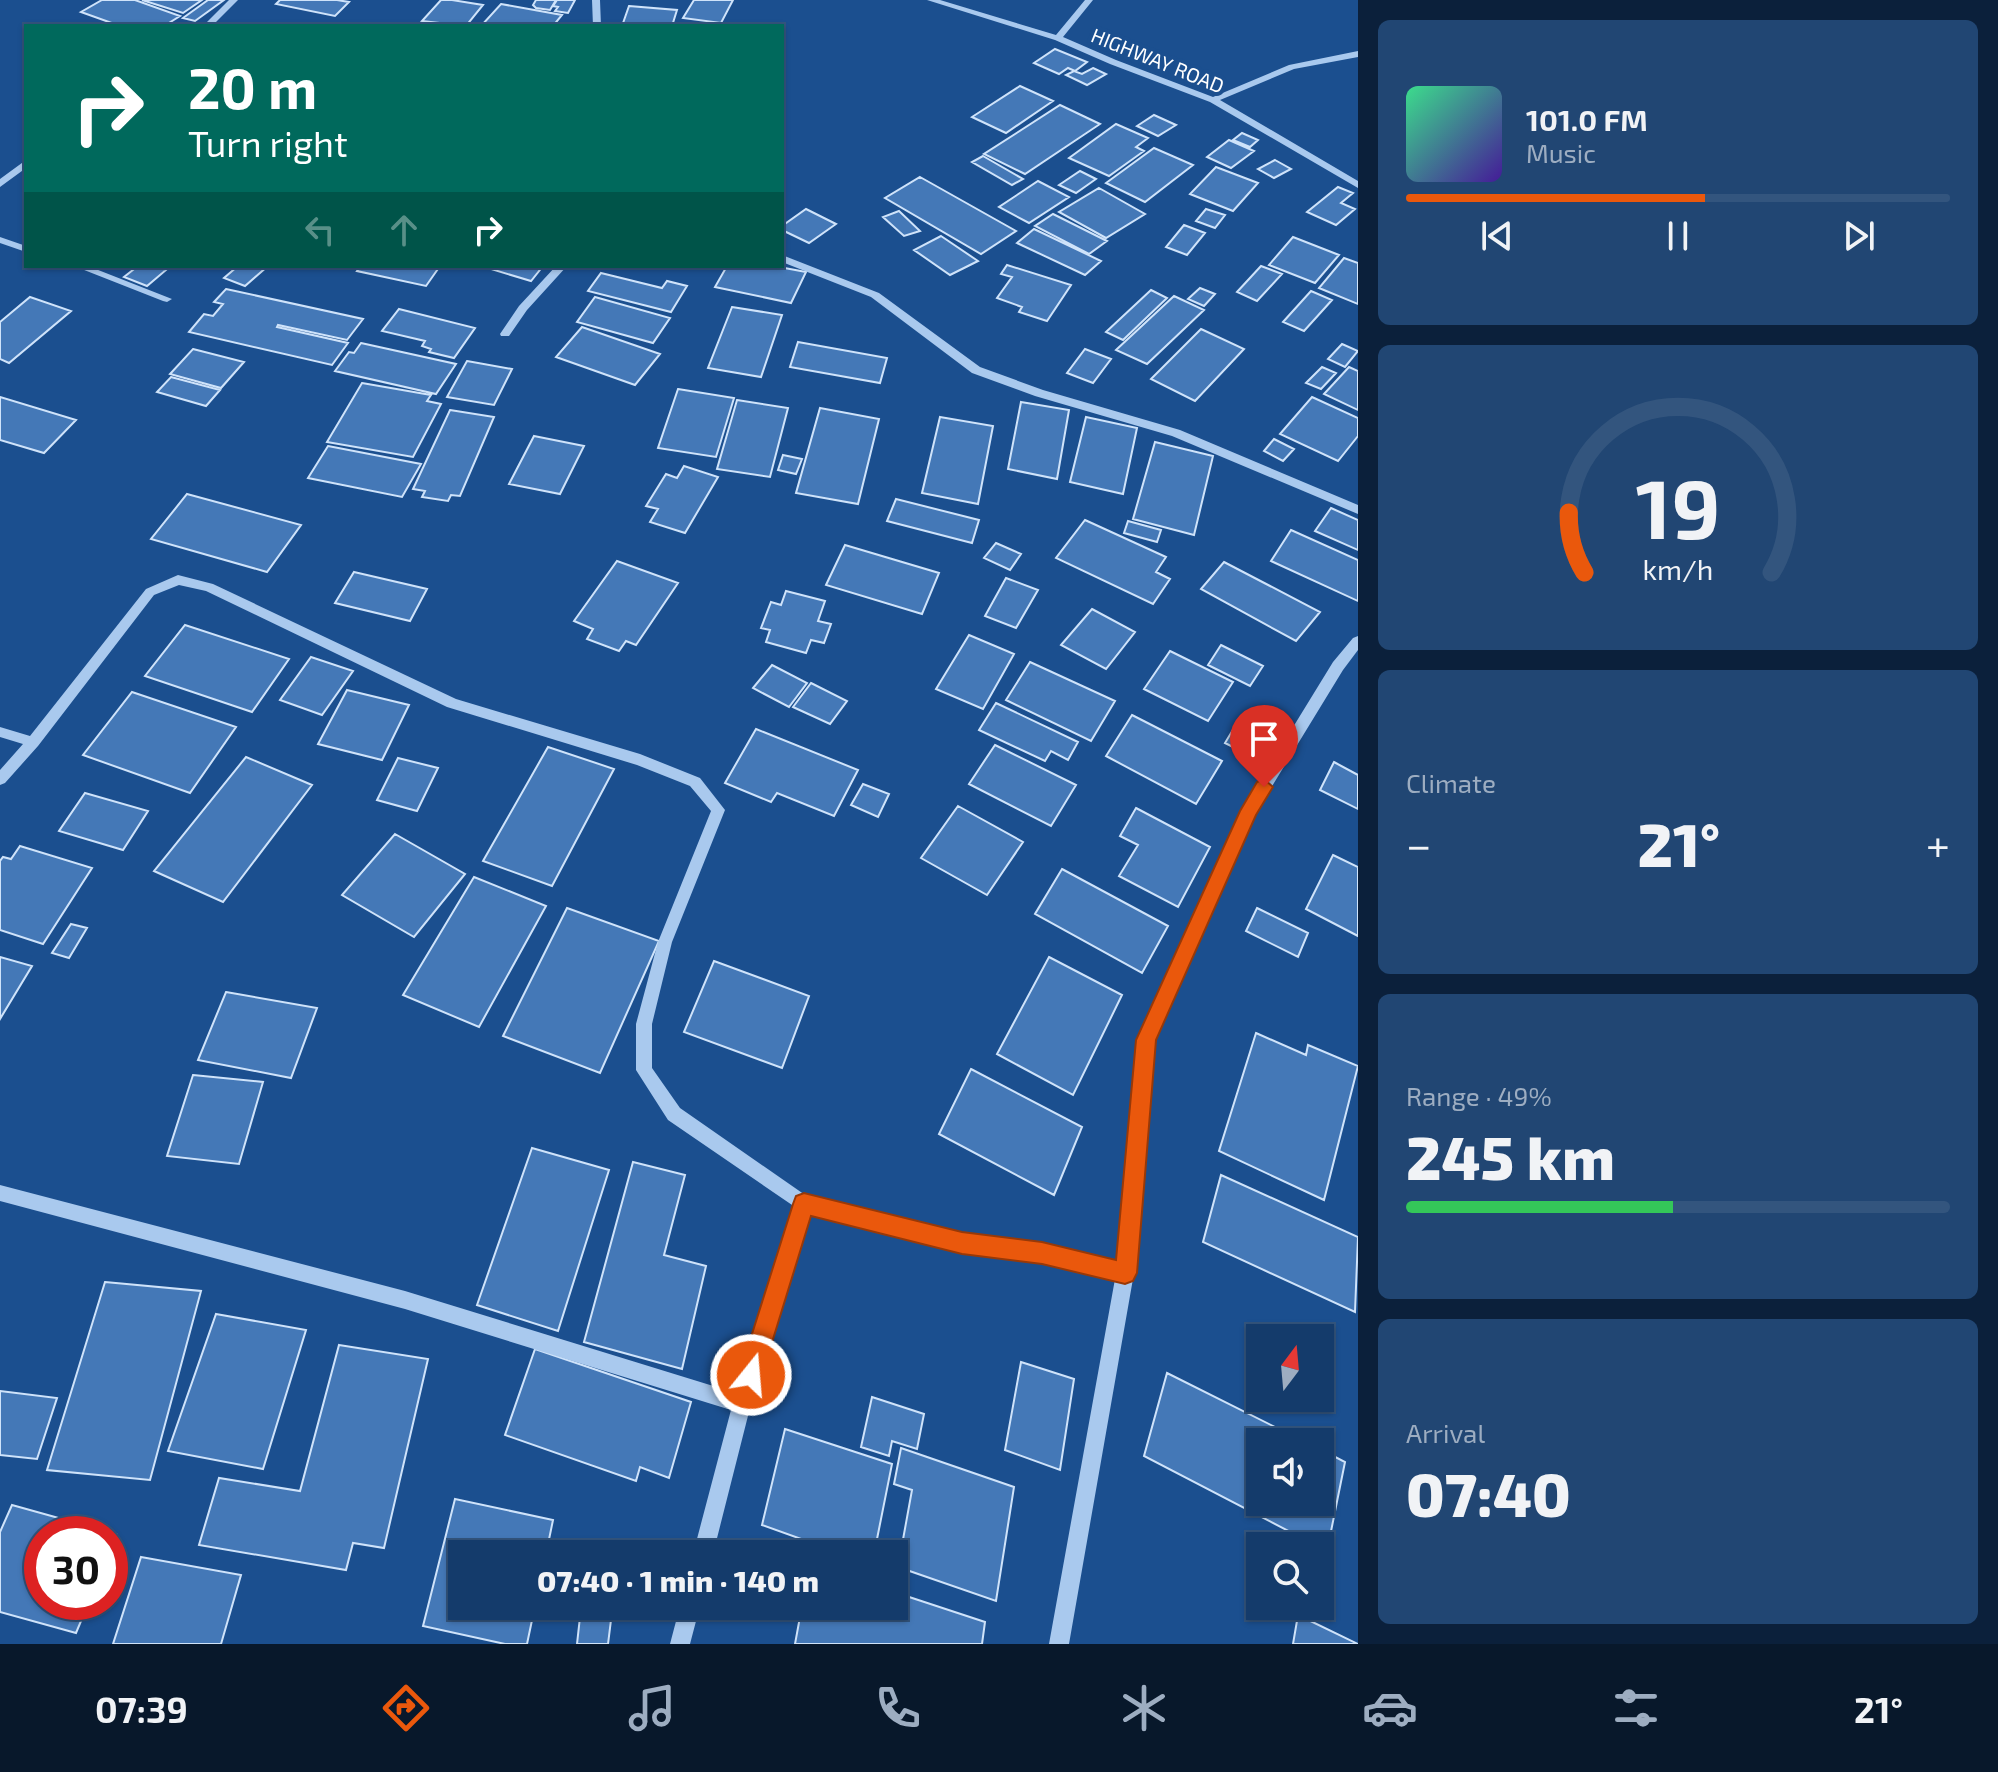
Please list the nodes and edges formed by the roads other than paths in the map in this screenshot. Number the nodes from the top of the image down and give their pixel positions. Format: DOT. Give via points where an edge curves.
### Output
graph roads {
  1 [pos="234,0"];
  2 [pos="596,0"];
  3 [pos="931,0"];
  4 [pos="1089,0"];
  5 [pos="209,24"];
  6 [pos="597,24"];
  7 [pos="1058,38"];
  8 [pos="1358,54"];
  9 [pos="1213,100"];
  10 [pos="24,165"];
  11 [pos="0,184"];
  12 [pos="1358,185"];
  13 [pos="0,240"];
  14 [pos="24,248"];
  15 [pos="784,259"];
  16 [pos="84,268"];
  17 [pos="560,268"];
  18 [pos="167,299"];
  19 [pos="505,334"];
  20 [pos="1358,510"];
  21 [pos="1358,641"];
  22 [pos="0,732"];
  23 [pos="33,742"];
  24 [pos="0,779"];
  25 [pos="0,1193"];
  26 [pos="804,1204"];
  27 [pos="1125,1273"];
  28 [pos="742,1404"];
  29 [pos="707,1540"];
  30 [pos="686,1620"];
  31 [pos="680,1644"];
  32 [pos="1059,1644"];
  1 -- 5 [label="street"];
  2 -- 6 [label="street"];
  3 -- 7 [label="street, HIGHWAY ROAD"];
  4 -- 7 [label="street"];
  7 -- 9 [label="street, HIGHWAY ROAD"];
  8 -- 9 [label="street" via="1292,67"];
  9 -- 12 [label="street, HIGHWAY ROAD"];
  10 -- 11 [label="street"];
  13 -- 14 [label="street"];
  15 -- 20 [label="street" via="875,295 976,370 1176,433"];
  16 -- 18 [label="street"];
  17 -- 19 [label="street"];
  21 -- 27 [label="street" via="1249,811 1146,1040"];
  22 -- 23 [label="street"];
  23 -- 24 [label="street"];
  23 -- 26 [label="street" via="150,592 178,580 209,587 452,703 695,782 718,810 665,942 644,1024 644,1070 674,1114"];
  25 -- 28 [label="street" via="405,1300"];
  26 -- 27 [label="street" via="962,1243 1042,1253"];
  26 -- 28 [label="street"];
  27 -- 32 [label="street"];
  28 -- 29 [label="street"];
  30 -- 31 [label="street"];
}
